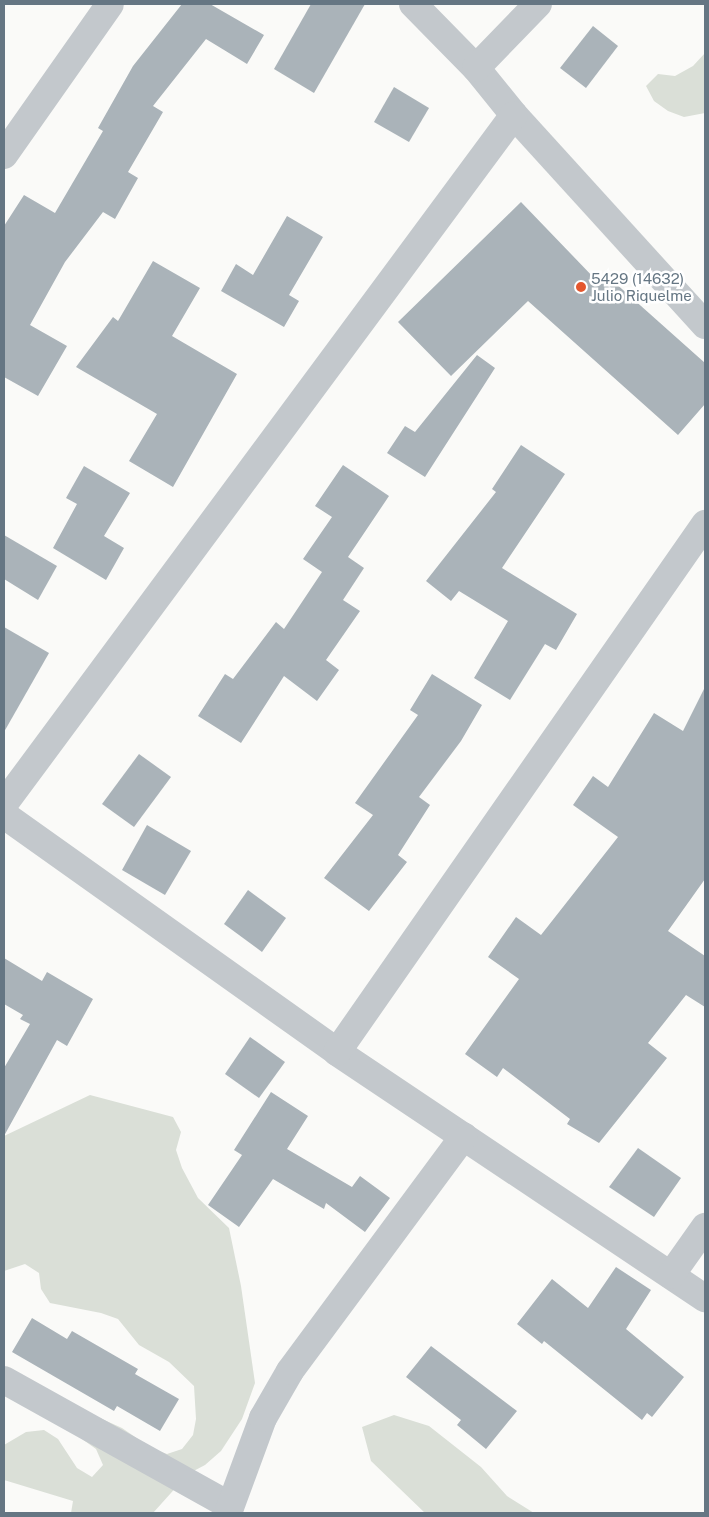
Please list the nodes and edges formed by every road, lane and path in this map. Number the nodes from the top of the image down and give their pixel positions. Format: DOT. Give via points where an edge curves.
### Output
graph roads {
  1 [pos="110,4"];
  2 [pos="413,4"];
  3 [pos="538,4"];
  4 [pos="476,68"];
  5 [pos="514,115"];
  6 [pos="4,155"];
  7 [pos="705,325"];
  8 [pos="705,524"];
  9 [pos="4,804"];
  10 [pos="4,815"];
  11 [pos="336,1052"];
  12 [pos="464,1136"];
  13 [pos="705,1228"];
  14 [pos="671,1276"];
  15 [pos="705,1298"];
  16 [pos="4,1380"];
  17 [pos="229,1510"];
  1 -- 6 [label="street"];
  2 -- 4 [label="street"];
  3 -- 4 [label="street"];
  4 -- 5 [label="street"];
  5 -- 7 [label="street"];
  5 -- 9 [label="street"];
  8 -- 11 [label="street"];
  10 -- 11 [label="street"];
  11 -- 12 [label="street"];
  12 -- 14 [label="street"];
  12 -- 17 [label="street" via="290,1371 263,1418"];
  13 -- 14 [label="street"];
  14 -- 15 [label="street"];
  16 -- 17 [label="street"];
}
